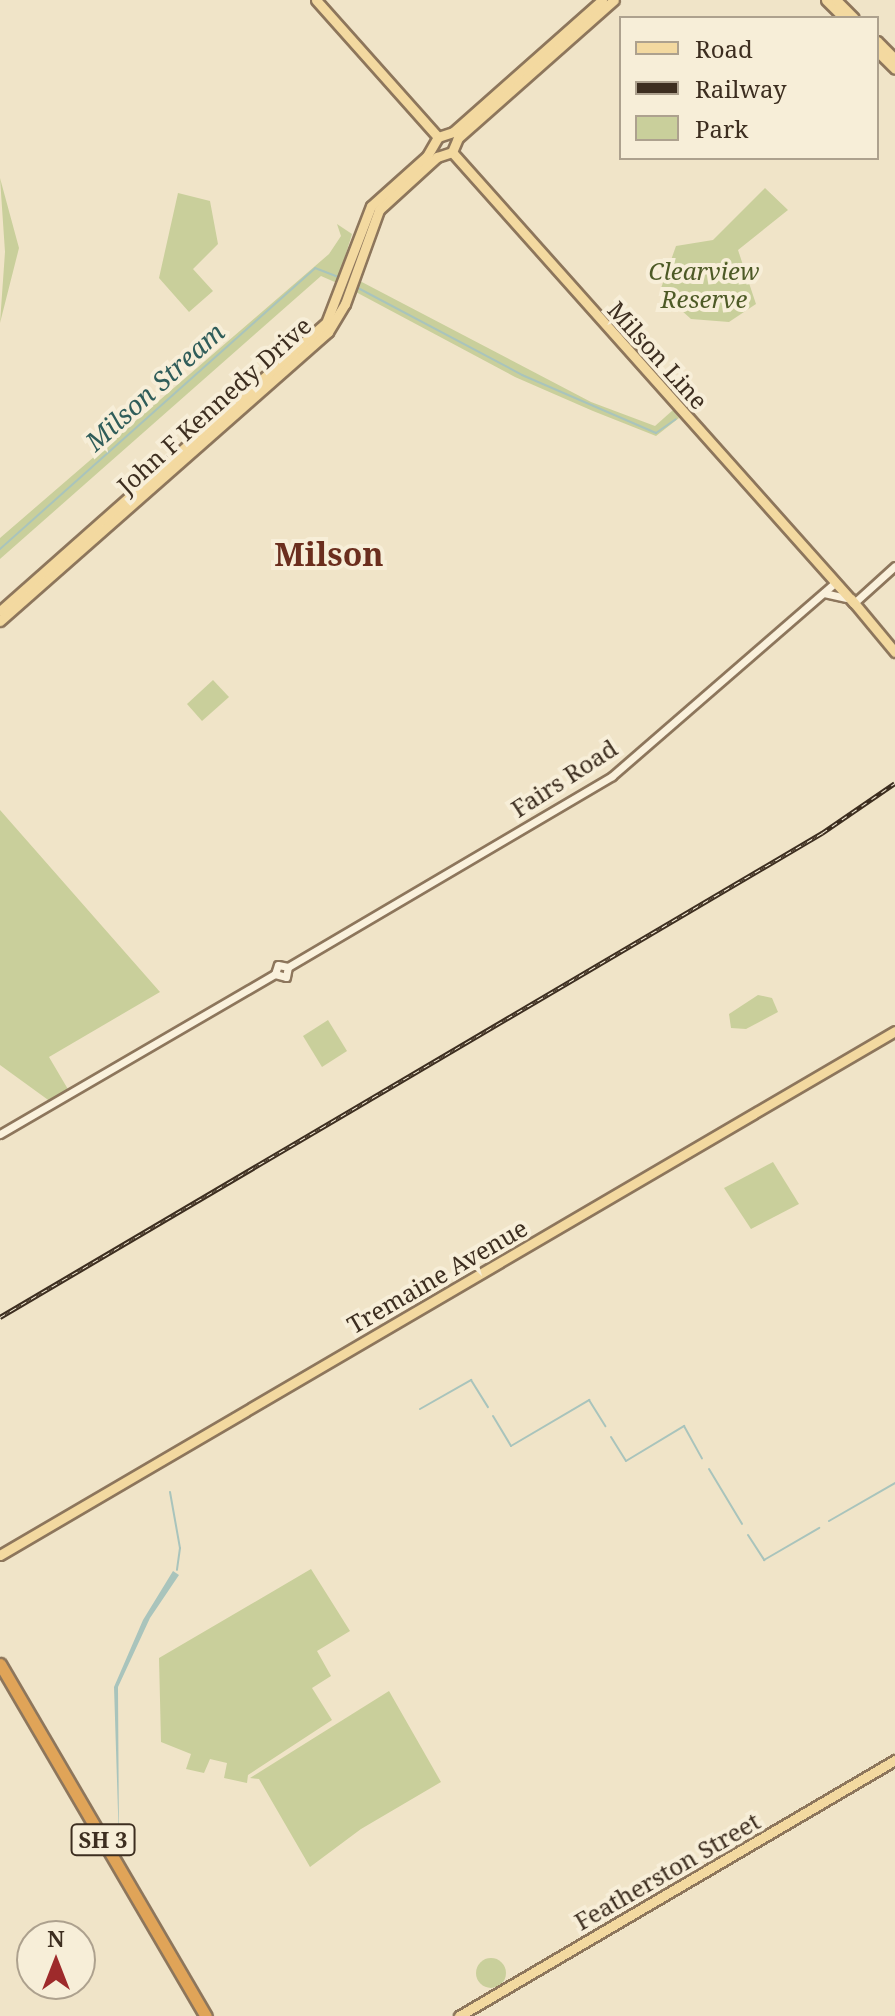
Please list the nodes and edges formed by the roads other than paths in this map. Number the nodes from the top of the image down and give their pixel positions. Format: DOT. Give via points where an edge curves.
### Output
graph roads {
  1 [pos="316,0"];
  2 [pos="602,0"];
  3 [pos="614,0"];
  4 [pos="826,0"];
  5 [pos="836,0"];
  6 [pos="842,16"];
  7 [pos="852,16"];
  8 [pos="879,43"];
  9 [pos="879,53"];
  10 [pos="895,59"];
  11 [pos="895,69"];
  12 [pos="440,139"];
  13 [pos="450,150"];
  14 [pos="213,429"];
  15 [pos="895,566"];
  16 [pos="834,584"];
  17 [pos="821,594"];
  18 [pos="849,601"];
  19 [pos="0,611"];
  20 [pos="0,621"];
  21 [pos="895,652"];
  22 [pos="895,1031"];
  23 [pos="0,1134"];
  24 [pos="0,1555"];
  25 [pos="0,1664"];
  26 [pos="895,1760"];
  27 [pos="206,2016"];
  28 [pos="459,2016"];
  1 -- 12 [label="main road"];
  2 -- 12 [label="main road, John F Kennedy Drive"];
  3 -- 13 [label="main road, John F Kennedy Drive"];
  4 -- 6 [label="main road"];
  5 -- 7 [label="main road"];
  8 -- 10 [label="main road"];
  9 -- 11 [label="main road"];
  12 -- 13 [label="main road"];
  12 -- 13 [label="main road"];
  12 -- 14 [label="main road, John F Kennedy Drive" via="371,206 326,323"];
  13 -- 14 [label="main road, John F Kennedy Drive" via="379,210 345,304 328,332"];
  13 -- 16 [label="main road, Milson Line"];
  14 -- 19 [label="main road, John F Kennedy Drive"];
  14 -- 20 [label="main road, John F Kennedy Drive"];
  15 -- 18 [label="street"];
  16 -- 17 [label="street, Fairs Road"];
  16 -- 18 [label="main road, Milson Line"];
  17 -- 18 [label="street"];
  17 -- 23 [label="street, Fairs Road" via="612,776 288,967 286,977 275,974"];
  18 -- 21 [label="main road, Milson Line"];
  22 -- 24 [label="main road, Tremaine Avenue"];
  25 -- 27 [label="highway, SH 3"];
  26 -- 28 [label="main road, Featherston Street"];
}
